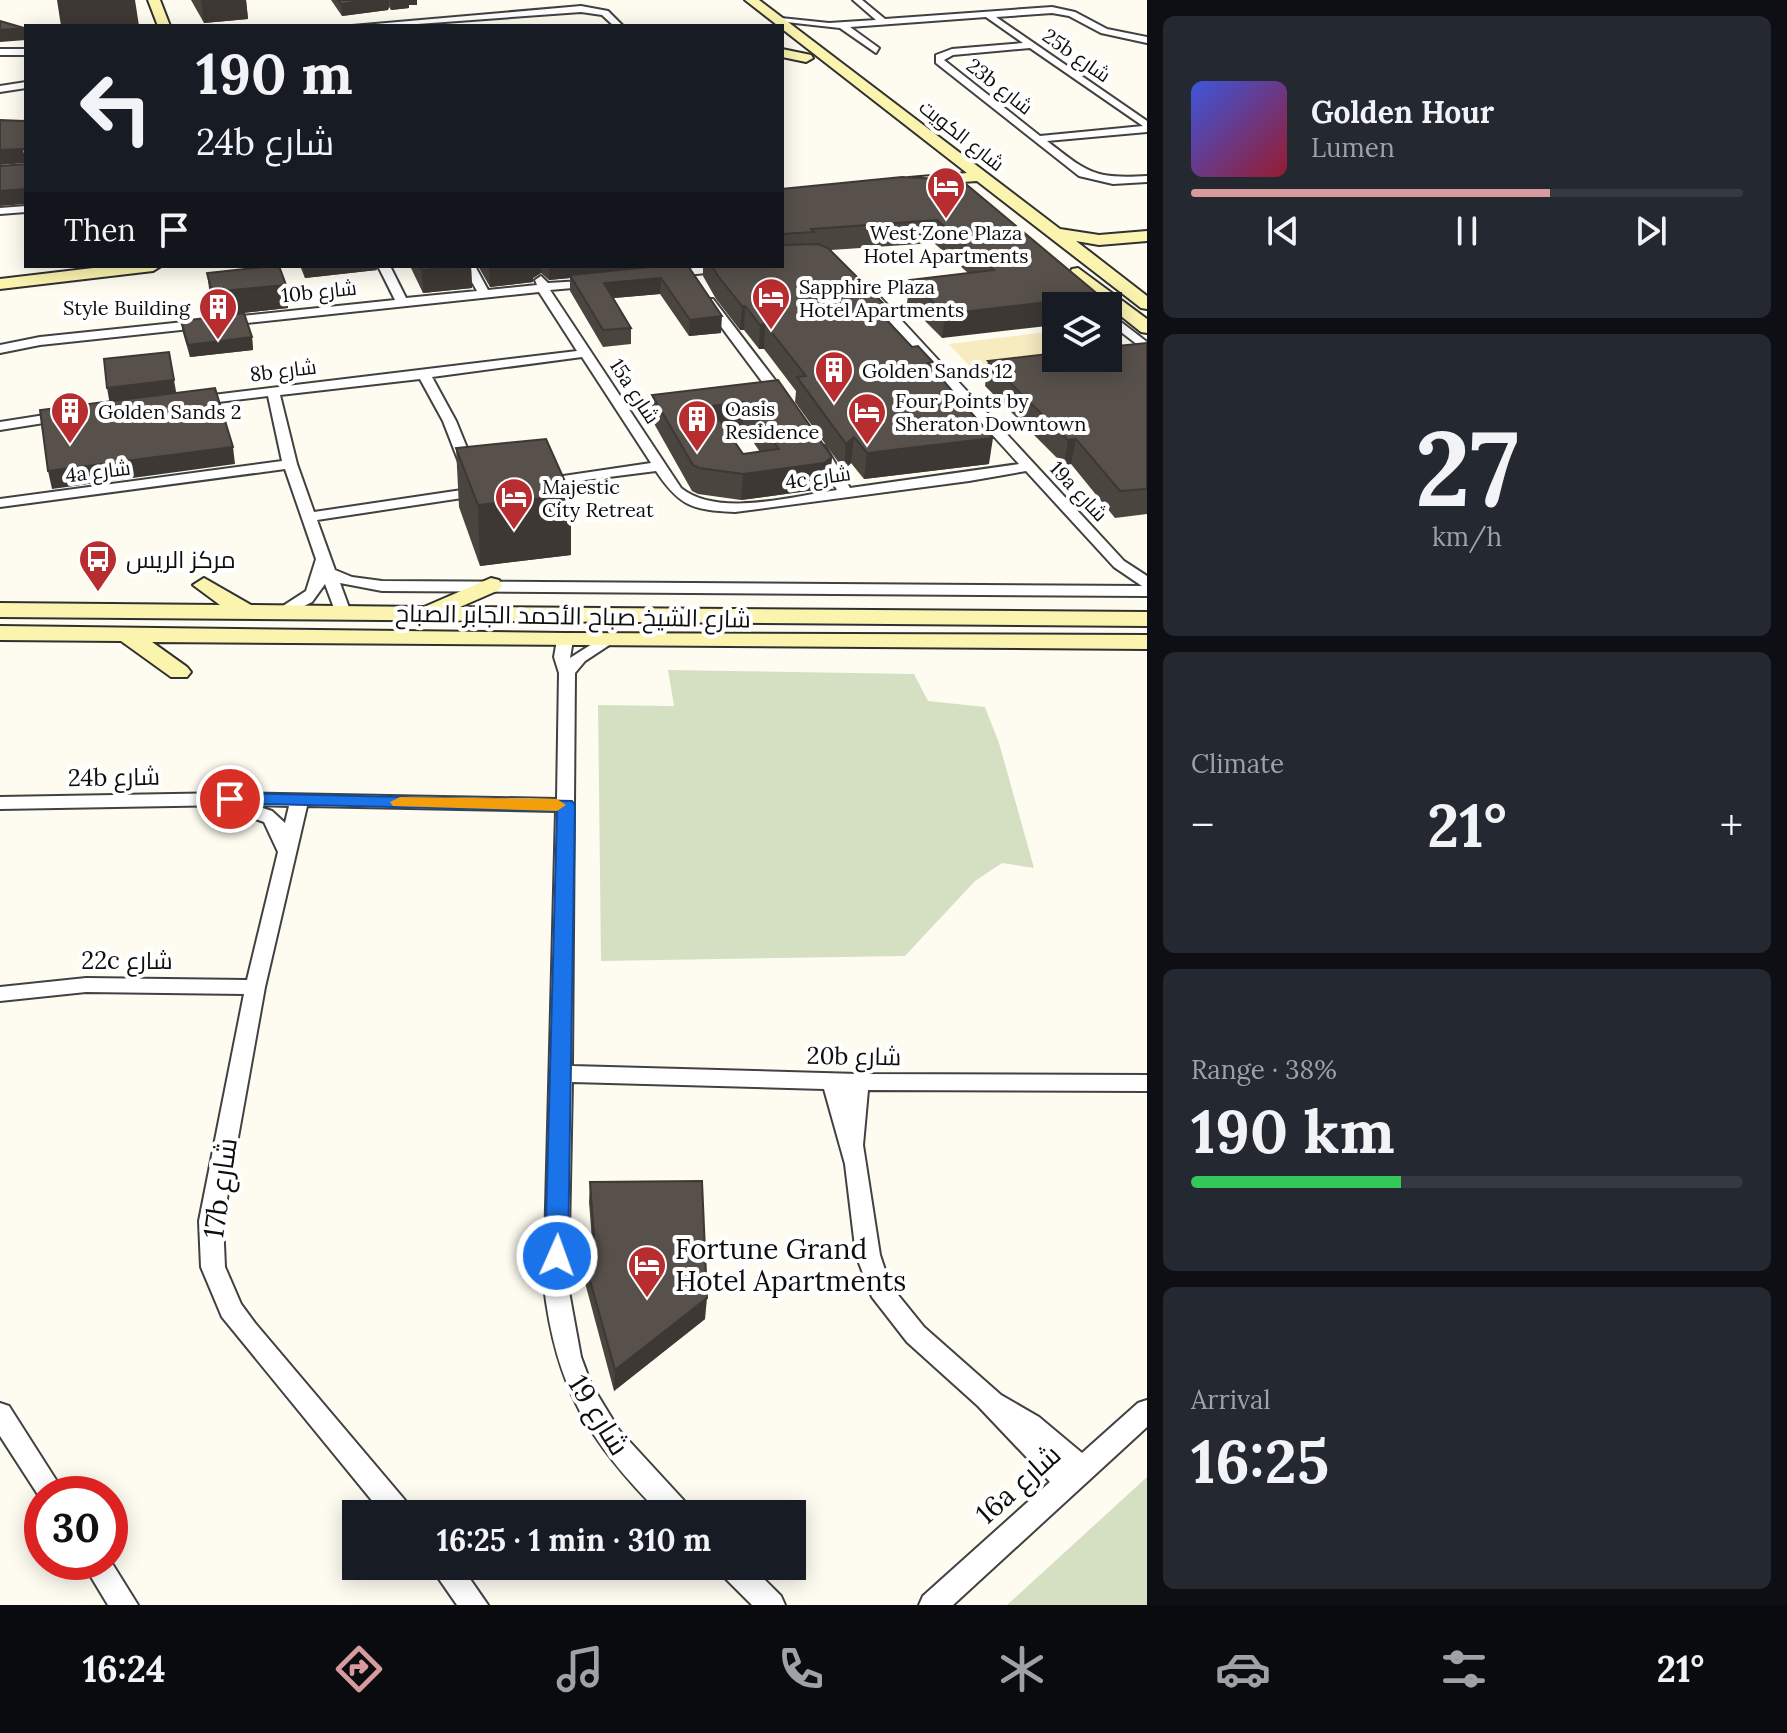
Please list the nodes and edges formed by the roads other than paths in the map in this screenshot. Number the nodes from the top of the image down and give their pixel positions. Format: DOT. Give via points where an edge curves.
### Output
graph roads {
  1 [pos="143,0"];
  2 [pos="154,0"];
  3 [pos="857,0"];
  4 [pos="747,4"];
  5 [pos="987,14"];
  6 [pos="489,16"];
  7 [pos="781,21"];
  8 [pos="883,22"];
  9 [pos="149,24"];
  10 [pos="163,24"];
  11 [pos="383,24"];
  12 [pos="495,24"];
  13 [pos="617,24"];
  14 [pos="763,24"];
  15 [pos="842,25"];
  16 [pos="829,26"];
  17 [pos="803,38"];
  18 [pos="1147,40"];
  19 [pos="784,41"];
  20 [pos="1033,45"];
  21 [pos="876,50"];
  22 [pos="0,52"];
  23 [pos="24,52"];
  24 [pos="784,53"];
  25 [pos="806,58"];
  26 [pos="24,87"];
  27 [pos="0,89"];
  28 [pos="1147,127"];
  29 [pos="1037,139"];
  30 [pos="936,169"];
  31 [pos="1147,179"];
  32 [pos="972,183"];
  33 [pos="922,189"];
  34 [pos="893,191"];
  35 [pos="24,209"];
  36 [pos="0,211"];
  37 [pos="1050,230"];
  38 [pos="1147,236"];
  39 [pos="1094,240"];
  40 [pos="1147,243"];
  41 [pos="1111,248"];
  42 [pos="1064,261"];
  43 [pos="1098,266"];
  44 [pos="79,268"];
  45 [pos="135,268"];
  46 [pos="385,268"];
  47 [pos="470,268"];
  48 [pos="535,268"];
  49 [pos="739,268"];
  50 [pos="654,276"];
  51 [pos="612,280"];
  52 [pos="4,283"];
  53 [pos="543,284"];
  54 [pos="696,285"];
  55 [pos="862,286"];
  56 [pos="484,293"];
  57 [pos="398,302"];
  58 [pos="1147,306"];
  59 [pos="1122,327"];
  60 [pos="1147,328"];
  61 [pos="0,346"];
  62 [pos="1147,348"];
  63 [pos="588,356"];
  64 [pos="429,374"];
  65 [pos="268,392"];
  66 [pos="185,402"];
  67 [pos="83,414"];
  68 [pos="796,418"];
  69 [pos="0,423"];
  70 [pos="816,443"];
  71 [pos="291,467"];
  72 [pos="662,469"];
  73 [pos="1032,469"];
  74 [pos="531,485"];
  75 [pos="676,491"];
  76 [pos="853,492"];
  77 [pos="0,503"];
  78 [pos="310,513"];
  79 [pos="324,556"];
  80 [pos="1119,564"];
  81 [pos="330,573"];
  82 [pos="1147,583"];
  83 [pos="204,585"];
  84 [pos="491,585"];
  85 [pos="1101,591"];
  86 [pos="1147,591"];
  87 [pos="0,610"];
  88 [pos="248,613"];
  89 [pos="280,613"];
  90 [pos="343,613"];
  91 [pos="424,614"];
  92 [pos="684,618"];
  93 [pos="1147,619"];
  94 [pos="0,633"];
  95 [pos="127,635"];
  96 [pos="198,636"];
  97 [pos="565,640"];
  98 [pos="609,640"];
  99 [pos="1147,642"];
  100 [pos="179,672"];
  101 [pos="567,673"];
  102 [pos="230,799"];
  103 [pos="299,801"];
  104 [pos="0,803"];
  105 [pos="566,805"];
  106 [pos="286,851"];
  107 [pos="255,987"];
  108 [pos="0,994"];
  109 [pos="561,1074"];
  110 [pos="833,1082"];
  111 [pos="858,1082"];
  112 [pos="1147,1083"];
  113 [pos="852,1147"];
  114 [pos="1147,1411"];
  115 [pos="0,1414"];
  116 [pos="40,1476"];
  117 [pos="1075,1476"];
  118 [pos="388,1500"];
  119 [pos="666,1500"];
  120 [pos="108,1580"];
  121 [pos="455,1580"];
  122 [pos="746,1580"];
  123 [pos="124,1605"];
  124 [pos="474,1605"];
  125 [pos="771,1605"];
  126 [pos="933,1605"];
  1 -- 9 [label="main road"];
  2 -- 10 [label="main road"];
  3 -- 8 [label="street"];
  4 -- 7 [label="main road, شارع الكويت"];
  4 -- 14 [label="main road, شارع الكويت"];
  5 -- 8 [label="street"];
  5 -- 18 [label="street" via="1040,9 1072,14 1104,31"];
  5 -- 20 [label="street, 25b شارع"];
  6 -- 11 [label="street"];
  6 -- 12 [label="street"];
  6 -- 13 [label="street" via="586,9 610,16"];
  7 -- 16 [label="street"];
  7 -- 17 [label="main road, شارع الكويت"];
  8 -- 15 [label="street"];
  15 -- 16 [label="street"];
  15 -- 21 [label="street"];
  16 -- 17 [label="street"];
  17 -- 32 [label="main road, شارع الكويت"];
  19 -- 25 [label="main road, شارع الكويت"];
  20 -- 28 [label="street, 25b شارع"];
  20 -- 29 [label="street, 23b شارع" via="952,52 938,59"];
  22 -- 23 [label="street"];
  24 -- 25 [label="main road"];
  25 -- 32 [label="main road, شارع الكويت"];
  26 -- 27 [label="street"];
  28 -- 29 [label="street"];
  29 -- 31 [label="street, 23b شارع" via="1079,171 1113,181"];
  30 -- 33 [label="main road"];
  32 -- 33 [label="main road"];
  32 -- 37 [label="main road, شارع الكويت"];
  32 -- 42 [label="main road, شارع الكويت"];
  33 -- 34 [label="main road"];
  35 -- 36 [label="street"];
  37 -- 39 [label="main road"];
  37 -- 43 [label="main road, شارع الكويت"];
  38 -- 39 [label="main road"];
  39 -- 41 [label="main road" via="1084,246"];
  40 -- 41 [label="main road"];
  41 -- 43 [label="main road" via="1097,258"];
  42 -- 58 [label="main road" via="1082,268 1129,304"];
  42 -- 60 [label="main road, شارع الكويت"];
  43 -- 58 [label="main road, شارع الكويت"];
  44 -- 52 [label="main road"];
  45 -- 52 [label="main road"];
  46 -- 57 [label="street"];
  47 -- 56 [label="street"];
  48 -- 53 [label="street, 15a شارع"];
  49 -- 54 [label="street"];
  50 -- 54 [label="street"];
  51 -- 53 [label="street, 10b شارع"];
  53 -- 56 [label="street, 10b شارع"];
  53 -- 63 [label="street, 15a شارع"];
  54 -- 68 [label="street"];
  55 -- 73 [label="street, 19a شارع"];
  56 -- 57 [label="street, 10b شارع"];
  57 -- 61 [label="street, 10b شارع"];
  59 -- 62 [label="street"];
  63 -- 64 [label="street, 8b شارع"];
  63 -- 72 [label="street, 15a شارع"];
  64 -- 65 [label="street, 8b شارع"];
  64 -- 78 [label="street" via="466,455 489,490"];
  65 -- 66 [label="street, 8b شارع"];
  65 -- 71 [label="street"];
  67 -- 69 [label="street"];
  70 -- 76 [label="street"];
  71 -- 77 [label="street, 4a شارع"];
  71 -- 78 [label="street"];
  72 -- 74 [label="street"];
  72 -- 75 [label="street, 15a شارع"];
  73 -- 76 [label="street, 4c شارع"];
  73 -- 80 [label="street, 19a شارع"];
  75 -- 76 [label="street, 4c شارع" via="695,503 725,508"];
  78 -- 79 [label="street"];
  79 -- 81 [label="street"];
  79 -- 89 [label="street" via="315,593"];
  80 -- 82 [label="street, 19a شارع"];
  80 -- 85 [label="street" via="1117,576"];
  81 -- 84 [label="street" via="370,585"];
  81 -- 90 [label="street"];
  83 -- 88 [label="main road"];
  84 -- 85 [label="street"];
  84 -- 91 [label="main road"];
  85 -- 86 [label="street"];
  87 -- 88 [label="main road, شارع الشيخ صباح الأحمد الجابر الصباح"];
  88 -- 89 [label="main road, شارع الشيخ صباح الأحمد الجابر الصباح"];
  89 -- 90 [label="main road, شارع الشيخ صباح الأحمد الجابر الصباح"];
  90 -- 91 [label="main road, شارع الشيخ صباح الأحمد الجابر الصباح"];
  90 -- 96 [label="main road" via="321,626 238,626"];
  91 -- 92 [label="main road, شارع الشيخ صباح الأحمد الجابر الصباح"];
  92 -- 93 [label="main road, شارع الشيخ صباح الأحمد الجابر الصباح"];
  92 -- 97 [label="main road" via="654,625 582,627"];
  94 -- 95 [label="main road, شارع الشيخ صباح الأحمد الجابر الصباح"];
  95 -- 96 [label="main road, شارع الشيخ صباح الأحمد الجابر الصباح"];
  95 -- 100 [label="main road"];
  96 -- 97 [label="main road, شارع الشيخ صباح الأحمد الجابر الصباح"];
  97 -- 98 [label="main road, شارع الشيخ صباح الأحمد الجابر الصباح"];
  97 -- 101 [label="street, شارع 19" via="562,657"];
  98 -- 99 [label="main road, شارع الشيخ صباح الأحمد الجابر الصباح"];
  98 -- 101 [label="street" via="579,658"];
  101 -- 105 [label="street, شارع 19"];
  102 -- 103 [label="street, 24b شارع"];
  102 -- 104 [label="street, 24b شارع"];
  102 -- 106 [label="street" via="236,807 273,818"];
  103 -- 105 [label="street, 24b شارع"];
  103 -- 106 [label="street, 17b شارع"];
  105 -- 109 [label="street, شارع 19"];
  106 -- 107 [label="street, 17b شارع"];
  107 -- 108 [label="street, 22c شارع" via="67,985"];
  107 -- 118 [label="street, 17b شارع" via="211,1221 213,1267 231,1310 246,1330"];
  109 -- 110 [label="street, 20b شارع"];
  109 -- 119 [label="street, شارع 19" via="559,1325 586,1404 610,1442"];
  110 -- 111 [label="street, 20b شارع"];
  110 -- 113 [label="street"];
  111 -- 112 [label="street, 20b شارع"];
  111 -- 113 [label="street"];
  113 -- 117 [label="street" via="869,1260 879,1289 898,1316 1018,1434"];
  114 -- 117 [label="street, 16a شارع"];
  115 -- 116 [label="street"];
  117 -- 126 [label="street, 16a شارع"];
  120 -- 123 [label="street"];
  121 -- 124 [label="street"];
  122 -- 125 [label="street"];
}
